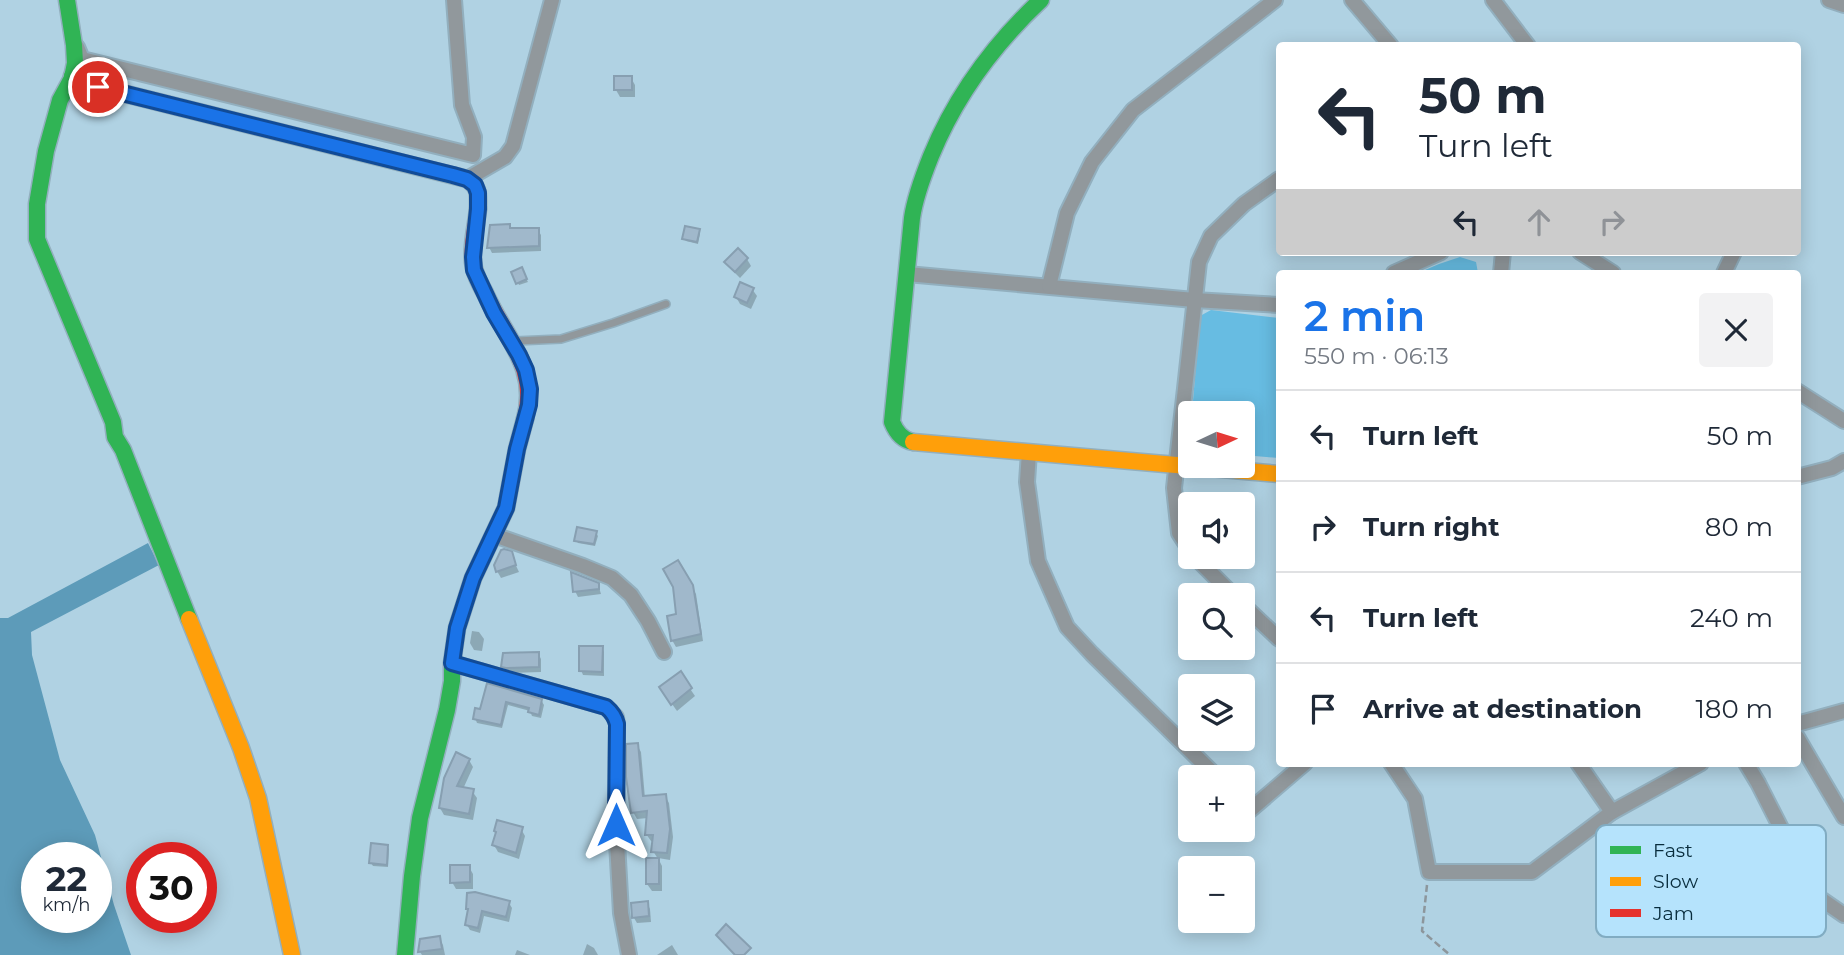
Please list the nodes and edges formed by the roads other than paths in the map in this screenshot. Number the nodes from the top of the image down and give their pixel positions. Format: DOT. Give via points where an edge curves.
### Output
graph roads {
  1 [pos="67,0"];
  2 [pos="74,0"];
  3 [pos="454,0"];
  4 [pos="552,0"];
  5 [pos="1041,0"];
  6 [pos="1275,0"];
  7 [pos="1352,0"];
  8 [pos="1493,0"];
  9 [pos="1829,0"];
  10 [pos="1844,5"];
  11 [pos="1388,42"];
  12 [pos="1525,42"];
  13 [pos="72,76"];
  14 [pos="467,179"];
  15 [pos="1276,181"];
  16 [pos="1432,256"];
  17 [pos="1586,256"];
  18 [pos="1401,270"];
  19 [pos="1608,270"];
  20 [pos="907,274"];
  21 [pos="1049,286"];
  22 [pos="1194,300"];
  23 [pos="666,304"];
  24 [pos="1276,305"];
  25 [pos="512,341"];
  26 [pos="1801,394"];
  27 [pos="1844,421"];
  28 [pos="1029,452"];
  29 [pos="1844,461"];
  30 [pos="1176,465"];
  31 [pos="1276,474"];
  32 [pos="1801,476"];
  33 [pos="1178,524"];
  34 [pos="494,535"];
  35 [pos="1207,569"];
  36 [pos="1221,583"];
  37 [pos="1255,616"];
  38 [pos="1276,636"];
  39 [pos="664,652"];
  40 [pos="452,663"];
  41 [pos="1844,711"];
  42 [pos="1801,723"];
  43 [pos="1801,744"];
  44 [pos="1205,765"];
  45 [pos="1300,767"];
  46 [pos="1394,767"];
  47 [pos="1581,767"];
  48 [pos="1694,767"];
  49 [pos="1748,767"];
  50 [pos="1255,806"];
  51 [pos="1612,812"];
  52 [pos="1844,817"];
  53 [pos="1779,825"];
  54 [pos="1826,903"];
  55 [pos="1844,915"];
  56 [pos="292,955"];
  57 [pos="405,955"];
  58 [pos="629,955"];
  1 -- 13 [label="street" via="74,49"];
  2 -- 3 [label="street" via="82,59 473,155 474,137 462,105"];
  4 -- 14 [label="street" via="513,146 505,157"];
  5 -- 20 [label="street" via="995,46 941,132 917,197"];
  6 -- 21 [label="street" via="1133,110 1091,162 1067,213"];
  7 -- 11 [label="street"];
  8 -- 12 [label="street"];
  9 -- 10 [label="street"];
  13 -- 14 [label="street" via="98,87"];
  13 -- 56 [label="street" via="49,138 39,187 37,239 241,748 258,798"];
  14 -- 25 [label="street" via="478,193 474,270"];
  15 -- 22 [label="street" via="1211,236 1199,262"];
  16 -- 18 [label="street"];
  17 -- 19 [label="street"];
  20 -- 21 [label="street"];
  20 -- 28 [label="street" via="892,422 897,433 910,442"];
  21 -- 22 [label="street"];
  22 -- 24 [label="street"];
  22 -- 30 [label="street"];
  23 -- 25 [label="lane" via="561,339"];
  25 -- 34 [label="street" via="526,370 529,405 506,508"];
  26 -- 27 [label="street"];
  28 -- 30 [label="street"];
  28 -- 44 [label="street" via="1027,482 1038,561 1067,627"];
  29 -- 32 [label="street"];
  30 -- 31 [label="street"];
  30 -- 33 [label="street"];
  34 -- 39 [label="street" via="612,578 635,601"];
  34 -- 40 [label="street" via="473,578 457,628"];
  35 -- 36 [label="street"];
  37 -- 38 [label="street"];
  40 -- 57 [label="street" via="447,710 420,818"];
  40 -- 58 [label="street" via="606,707 615,717 621,913"];
  41 -- 42 [label="street"];
  43 -- 52 [label="street"];
  45 -- 50 [label="street"];
  46 -- 51 [label="street" via="1415,799 1429,872 1532,872"];
  47 -- 51 [label="street"];
  48 -- 51 [label="street"];
  49 -- 53 [label="street"];
  54 -- 55 [label="street"];
}
